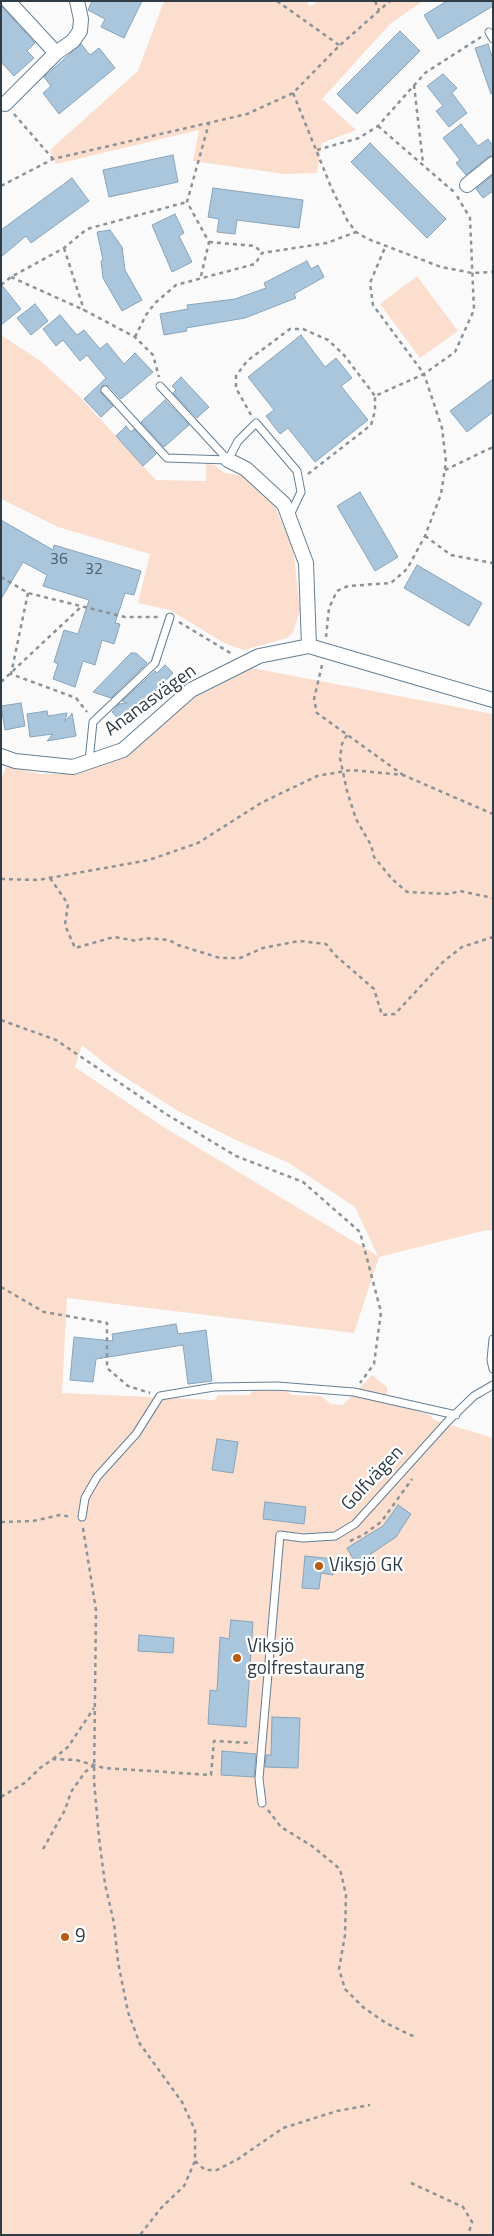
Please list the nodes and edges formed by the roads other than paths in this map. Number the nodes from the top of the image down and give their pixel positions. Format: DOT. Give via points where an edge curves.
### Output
graph roads {
  1 [pos="8,1"];
  2 [pos="78,1"];
  3 [pos="56,53"];
  4 [pos="5,104"];
  5 [pos="493,164"];
  6 [pos="467,185"];
  7 [pos="160,386"];
  8 [pos="105,390"];
  9 [pos="228,460"];
  10 [pos="289,517"];
  11 [pos="170,617"];
  12 [pos="310,646"];
  13 [pos="493,700"];
  14 [pos="1,756"];
  15 [pos="89,762"];
  16 [pos="493,1339"];
  17 [pos="493,1369"];
  18 [pos="493,1385"];
  19 [pos="456,1415"];
  20 [pos="82,1517"];
  21 [pos="262,1803"];
  1 -- 3 [label="street"];
  2 -- 3 [label="street" via="80,31 73,41"];
  3 -- 4 [label="street"];
  5 -- 6 [label="street"];
  7 -- 9 [label="lane"];
  8 -- 9 [label="lane" via="167,458"];
  9 -- 10 [label="street" via="246,470 284,504"];
  9 -- 10 [label="lane" via="238,441 256,423 297,471 301,492"];
  10 -- 12 [label="street" via="306,563"];
  11 -- 15 [label="lane" via="155,663 93,722"];
  12 -- 13 [label="street, Ananasvägen"];
  12 -- 15 [label="street, Ananasvägen" via="259,656 191,690 123,750"];
  14 -- 15 [label="street, Ananasvägen" via="15,761 73,767"];
  16 -- 17 [label="lane"];
  18 -- 19 [label="lane, Golfvägen" via="474,1396"];
  19 -- 20 [label="lane" via="354,1392 277,1386 214,1388 160,1396 136,1434 97,1477 85,1498"];
  19 -- 21 [label="lane, Golfvägen" via="355,1524 335,1536 303,1538 280,1535 262,1743"];
}
